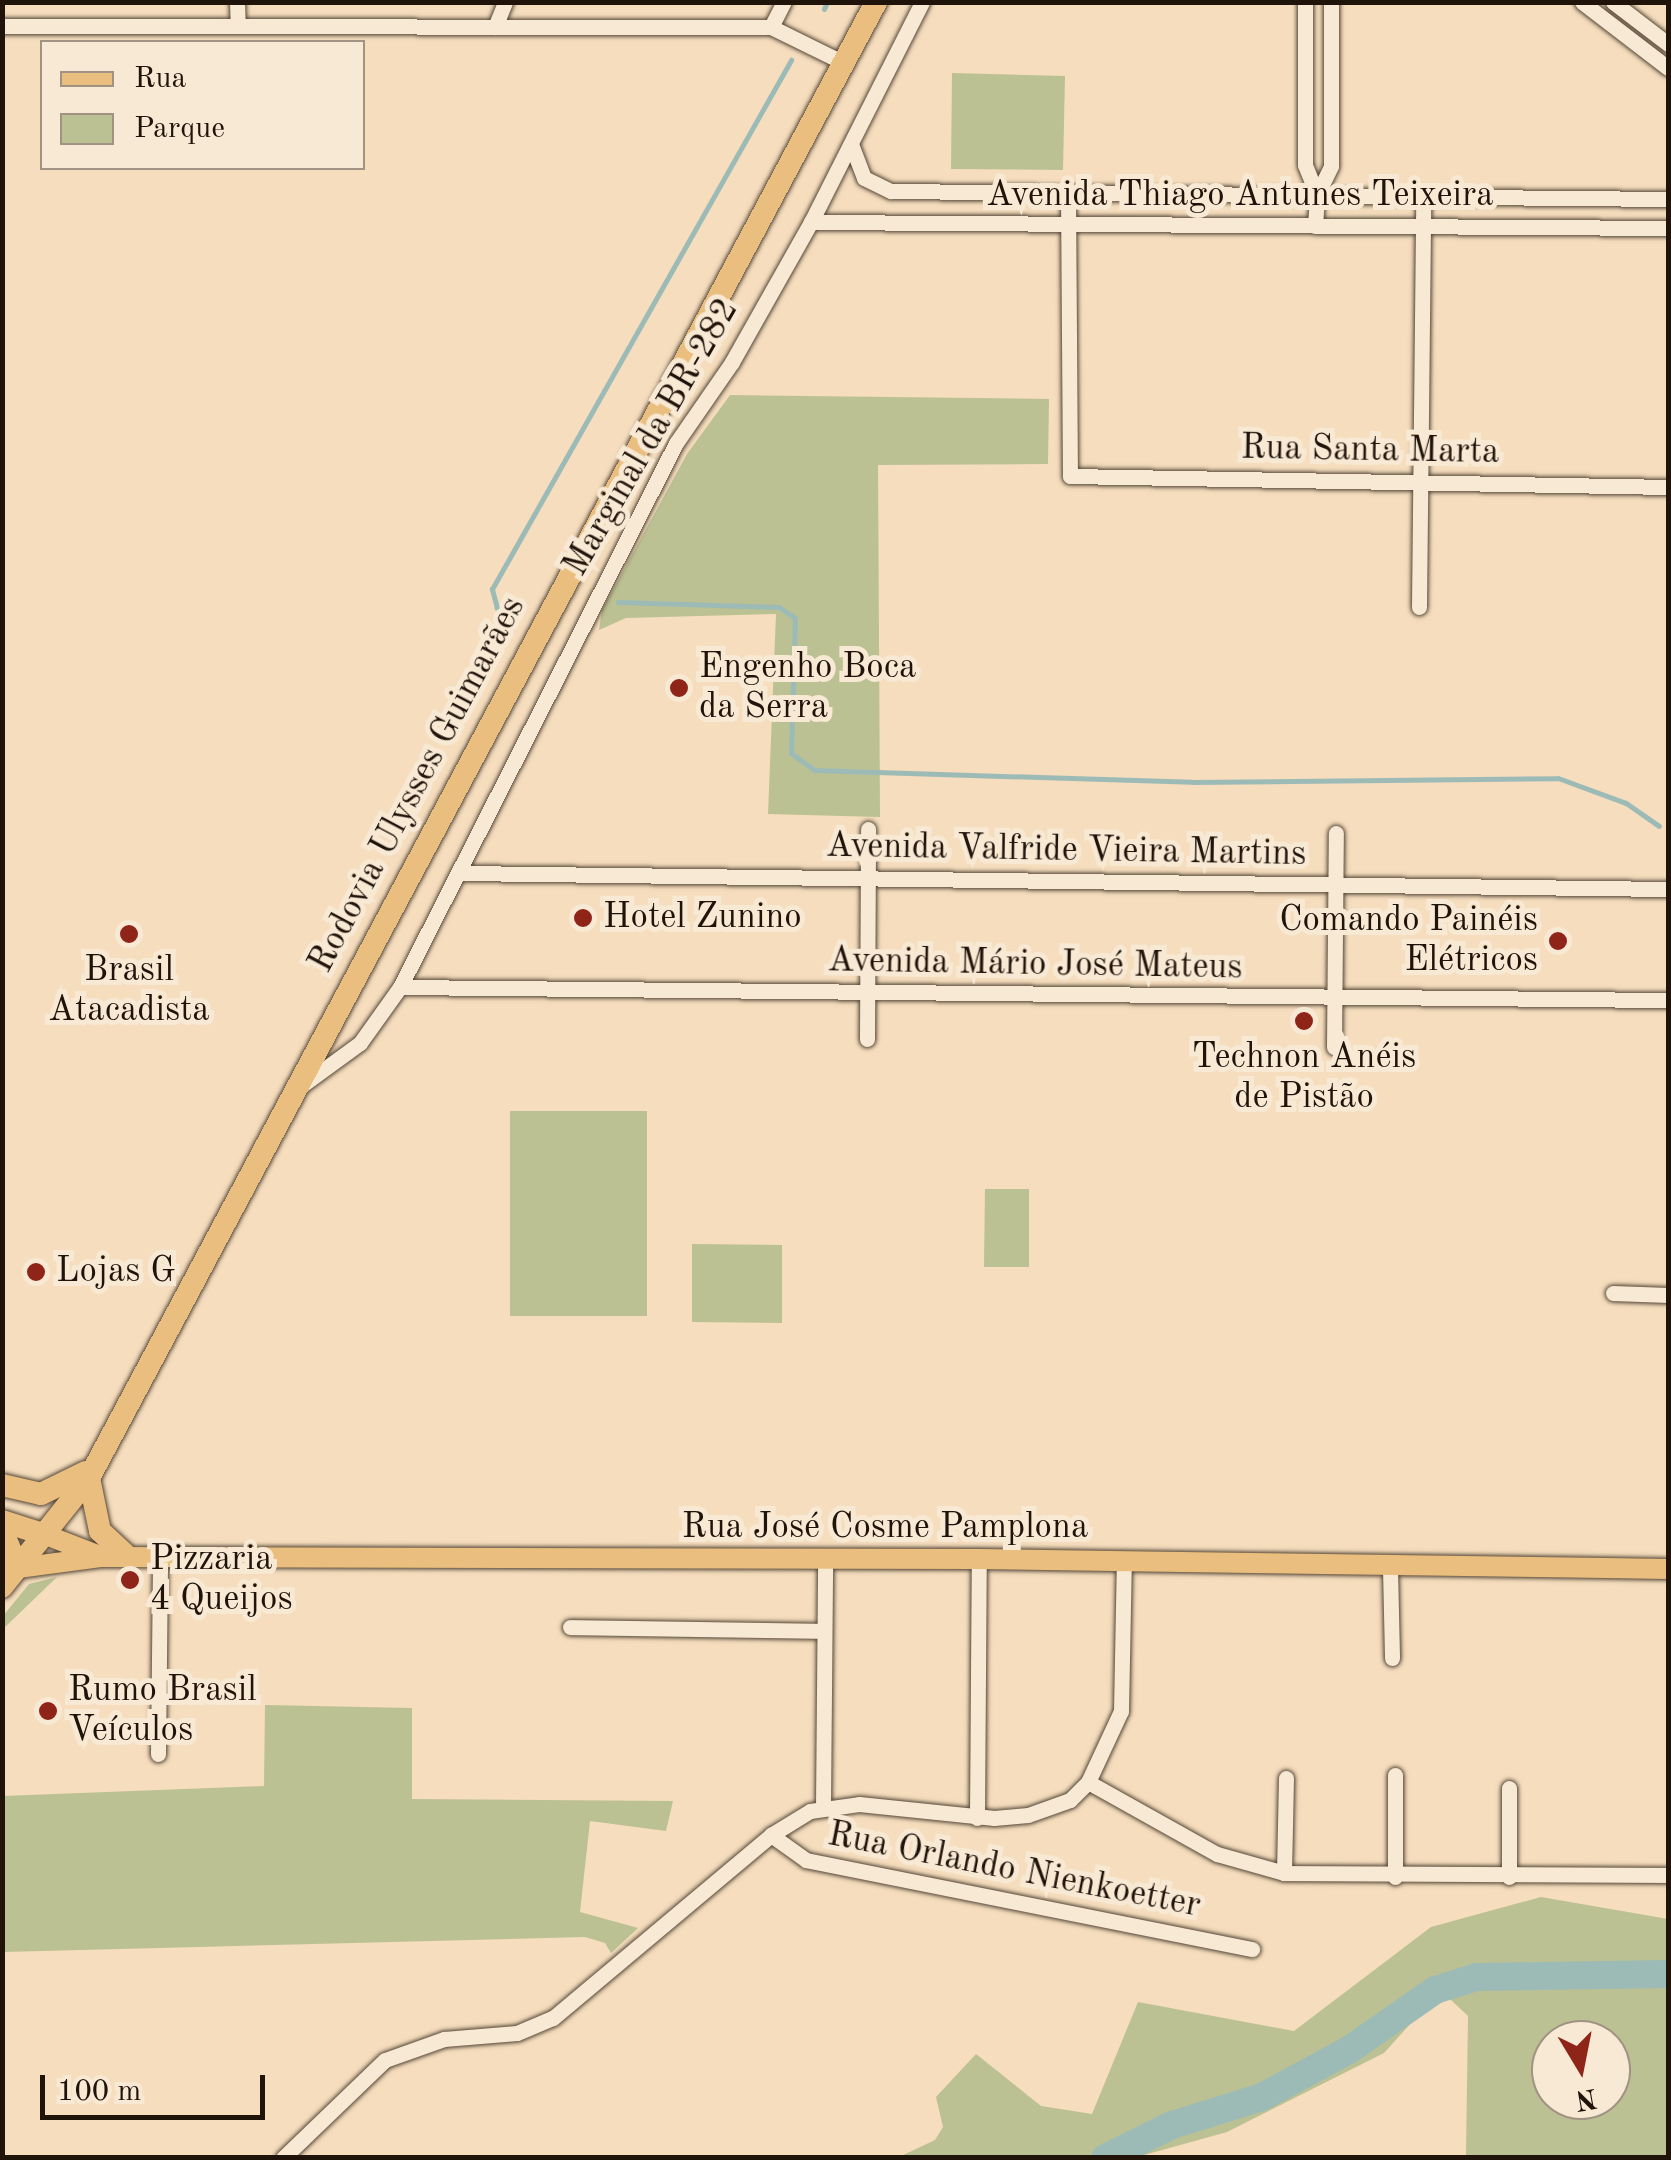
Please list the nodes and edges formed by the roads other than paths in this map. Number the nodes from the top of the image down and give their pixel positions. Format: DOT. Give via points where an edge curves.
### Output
graph roads {
  1 [pos="237,2"];
  2 [pos="505,2"];
  3 [pos="784,2"];
  4 [pos="876,2"];
  5 [pos="922,2"];
  6 [pos="1306,2"];
  7 [pos="1331,2"];
  8 [pos="1582,2"];
  9 [pos="1615,3"];
  10 [pos="1305,22"];
  11 [pos="1331,22"];
  12 [pos="2,26"];
  13 [pos="238,26"];
  14 [pos="495,27"];
  15 [pos="771,27"];
  16 [pos="1668,44"];
  17 [pos="842,62"];
  18 [pos="1668,68"];
  19 [pos="851,144"];
  20 [pos="1068,193"];
  21 [pos="1317,195"];
  22 [pos="1423,196"];
  23 [pos="1668,199"];
  24 [pos="810,222"];
  25 [pos="1068,224"];
  26 [pos="1315,226"];
  27 [pos="1423,227"];
  28 [pos="1668,228"];
  29 [pos="1420,482"];
  30 [pos="1668,486"];
  31 [pos="1419,606"];
  32 [pos="868,829"];
  33 [pos="1336,832"];
  34 [pos="462,873"];
  35 [pos="868,879"];
  36 [pos="1336,885"];
  37 [pos="1668,889"];
  38 [pos="400,988"];
  39 [pos="867,993"];
  40 [pos="1334,998"];
  41 [pos="1668,1000"];
  42 [pos="866,1039"];
  43 [pos="1334,1047"];
  44 [pos="294,1091"];
  45 [pos="1614,1293"];
  46 [pos="1668,1295"];
  47 [pos="93,1470"];
  48 [pos="2,1484"];
  49 [pos="2,1521"];
  50 [pos="2,1530"];
  51 [pos="46,1535"];
  52 [pos="102,1557"];
  53 [pos="128,1557"];
  54 [pos="160,1558"];
  55 [pos="825,1558"];
  56 [pos="979,1558"];
  57 [pos="1124,1562"];
  58 [pos="18,1568"];
  59 [pos="1390,1568"];
  60 [pos="1668,1570"];
  61 [pos="2,1587"];
  62 [pos="570,1627"];
  63 [pos="824,1631"];
  64 [pos="1392,1658"];
  65 [pos="158,1754"];
  66 [pos="1394,1775"];
  67 [pos="1286,1778"];
  68 [pos="1088,1782"];
  69 [pos="1509,1788"];
  70 [pos="823,1806"];
  71 [pos="977,1818"];
  72 [pos="771,1835"];
  73 [pos="1284,1873"];
  74 [pos="1668,1875"];
  75 [pos="1509,1876"];
  76 [pos="1395,1877"];
  77 [pos="1252,1949"];
  78 [pos="283,2158"];
  1 -- 13 [label="street"];
  2 -- 14 [label="street"];
  3 -- 15 [label="street"];
  4 -- 17 [label="highway, Rodovia Ulysses Guimarães"];
  5 -- 19 [label="street, Marginal da BR-282"];
  6 -- 10 [label="street"];
  7 -- 11 [label="street"];
  8 -- 18 [label="street"];
  9 -- 16 [label="street"];
  10 -- 11 [label="street"];
  10 -- 21 [label="street" via="1305,164"];
  11 -- 21 [label="street" via="1330,166"];
  12 -- 13 [label="street"];
  13 -- 14 [label="street"];
  14 -- 15 [label="street"];
  15 -- 17 [label="street"];
  17 -- 44 [label="highway, Rodovia Ulysses Guimarães"];
  19 -- 20 [label="street, Avenida Thiago Antunes Teixeira" via="864,178 891,191"];
  19 -- 24 [label="street, Marginal da BR-282"];
  20 -- 21 [label="street, Avenida Thiago Antunes Teixeira"];
  20 -- 25 [label="street"];
  21 -- 22 [label="street, Avenida Thiago Antunes Teixeira"];
  21 -- 26 [label="street"];
  22 -- 23 [label="street, Avenida Thiago Antunes Teixeira"];
  22 -- 27 [label="street"];
  24 -- 25 [label="street, Avenida Thiago Antunes Teixeira"];
  24 -- 34 [label="street, Marginal da BR-282" via="732,362 666,460 566,650"];
  25 -- 26 [label="street, Avenida Thiago Antunes Teixeira"];
  25 -- 29 [label="street, Rua Santa Marta" via="1070,476"];
  26 -- 27 [label="street, Avenida Thiago Antunes Teixeira"];
  27 -- 28 [label="street, Avenida Thiago Antunes Teixeira"];
  27 -- 29 [label="street"];
  29 -- 30 [label="street, Rua Santa Marta"];
  29 -- 31 [label="street"];
  32 -- 35 [label="street"];
  33 -- 36 [label="street"];
  34 -- 35 [label="street, Avenida Valfride Vieira Martins"];
  34 -- 38 [label="street, Marginal da BR-282"];
  35 -- 36 [label="street, Avenida Valfride Vieira Martins"];
  35 -- 39 [label="street"];
  36 -- 37 [label="street, Avenida Valfride Vieira Martins"];
  36 -- 40 [label="street"];
  38 -- 39 [label="street, Avenida Mário José Mateus"];
  38 -- 44 [label="street, Marginal da BR-282" via="360,1043"];
  39 -- 40 [label="street, Avenida Mário José Mateus"];
  39 -- 42 [label="street"];
  40 -- 41 [label="street, Avenida Mário José Mateus"];
  40 -- 43 [label="street"];
  44 -- 47 [label="highway, Rodovia Ulysses Guimarães"];
  45 -- 46 [label="street"];
  47 -- 48 [label="highway" via="55,1492 28,1494"];
  47 -- 51 [label="highway, Rodovia Ulysses Guimarães"];
  47 -- 53 [label="highway" via="100,1532"];
  49 -- 51 [label="highway"];
  50 -- 58 [label="highway"];
  51 -- 52 [label="main road, Rua José Cosme Pamplona"];
  51 -- 58 [label="highway, Rodovia Ulysses Guimarães"];
  52 -- 53 [label="main road, Rua José Cosme Pamplona"];
  52 -- 58 [label="main road, Rua José Cosme Pamplona"];
  53 -- 54 [label="main road, Rua José Cosme Pamplona"];
  54 -- 55 [label="main road, Rua José Cosme Pamplona"];
  54 -- 65 [label="street"];
  55 -- 56 [label="main road, Rua José Cosme Pamplona"];
  55 -- 63 [label="street"];
  56 -- 57 [label="main road, Rua José Cosme Pamplona"];
  56 -- 71 [label="street"];
  57 -- 59 [label="main road, Rua José Cosme Pamplona"];
  57 -- 68 [label="street" via="1124,1695"];
  58 -- 61 [label="highway, Rodovia Ulysses Guimarães"];
  59 -- 60 [label="main road, Rua José Cosme Pamplona"];
  59 -- 64 [label="street"];
  62 -- 63 [label="street"];
  63 -- 70 [label="street"];
  66 -- 76 [label="street"];
  67 -- 73 [label="street"];
  68 -- 71 [label="street" via="1046,1811"];
  68 -- 73 [label="street" via="1217,1854"];
  69 -- 75 [label="street"];
  70 -- 71 [label="street"];
  70 -- 72 [label="street"];
  72 -- 77 [label="street, Rua Orlando Nienkoetter" via="806,1860"];
  72 -- 78 [label="street" via="553,2018 517,2033 433,2042 385,2060"];
  73 -- 76 [label="street"];
  74 -- 75 [label="street"];
  75 -- 76 [label="street"];
}
